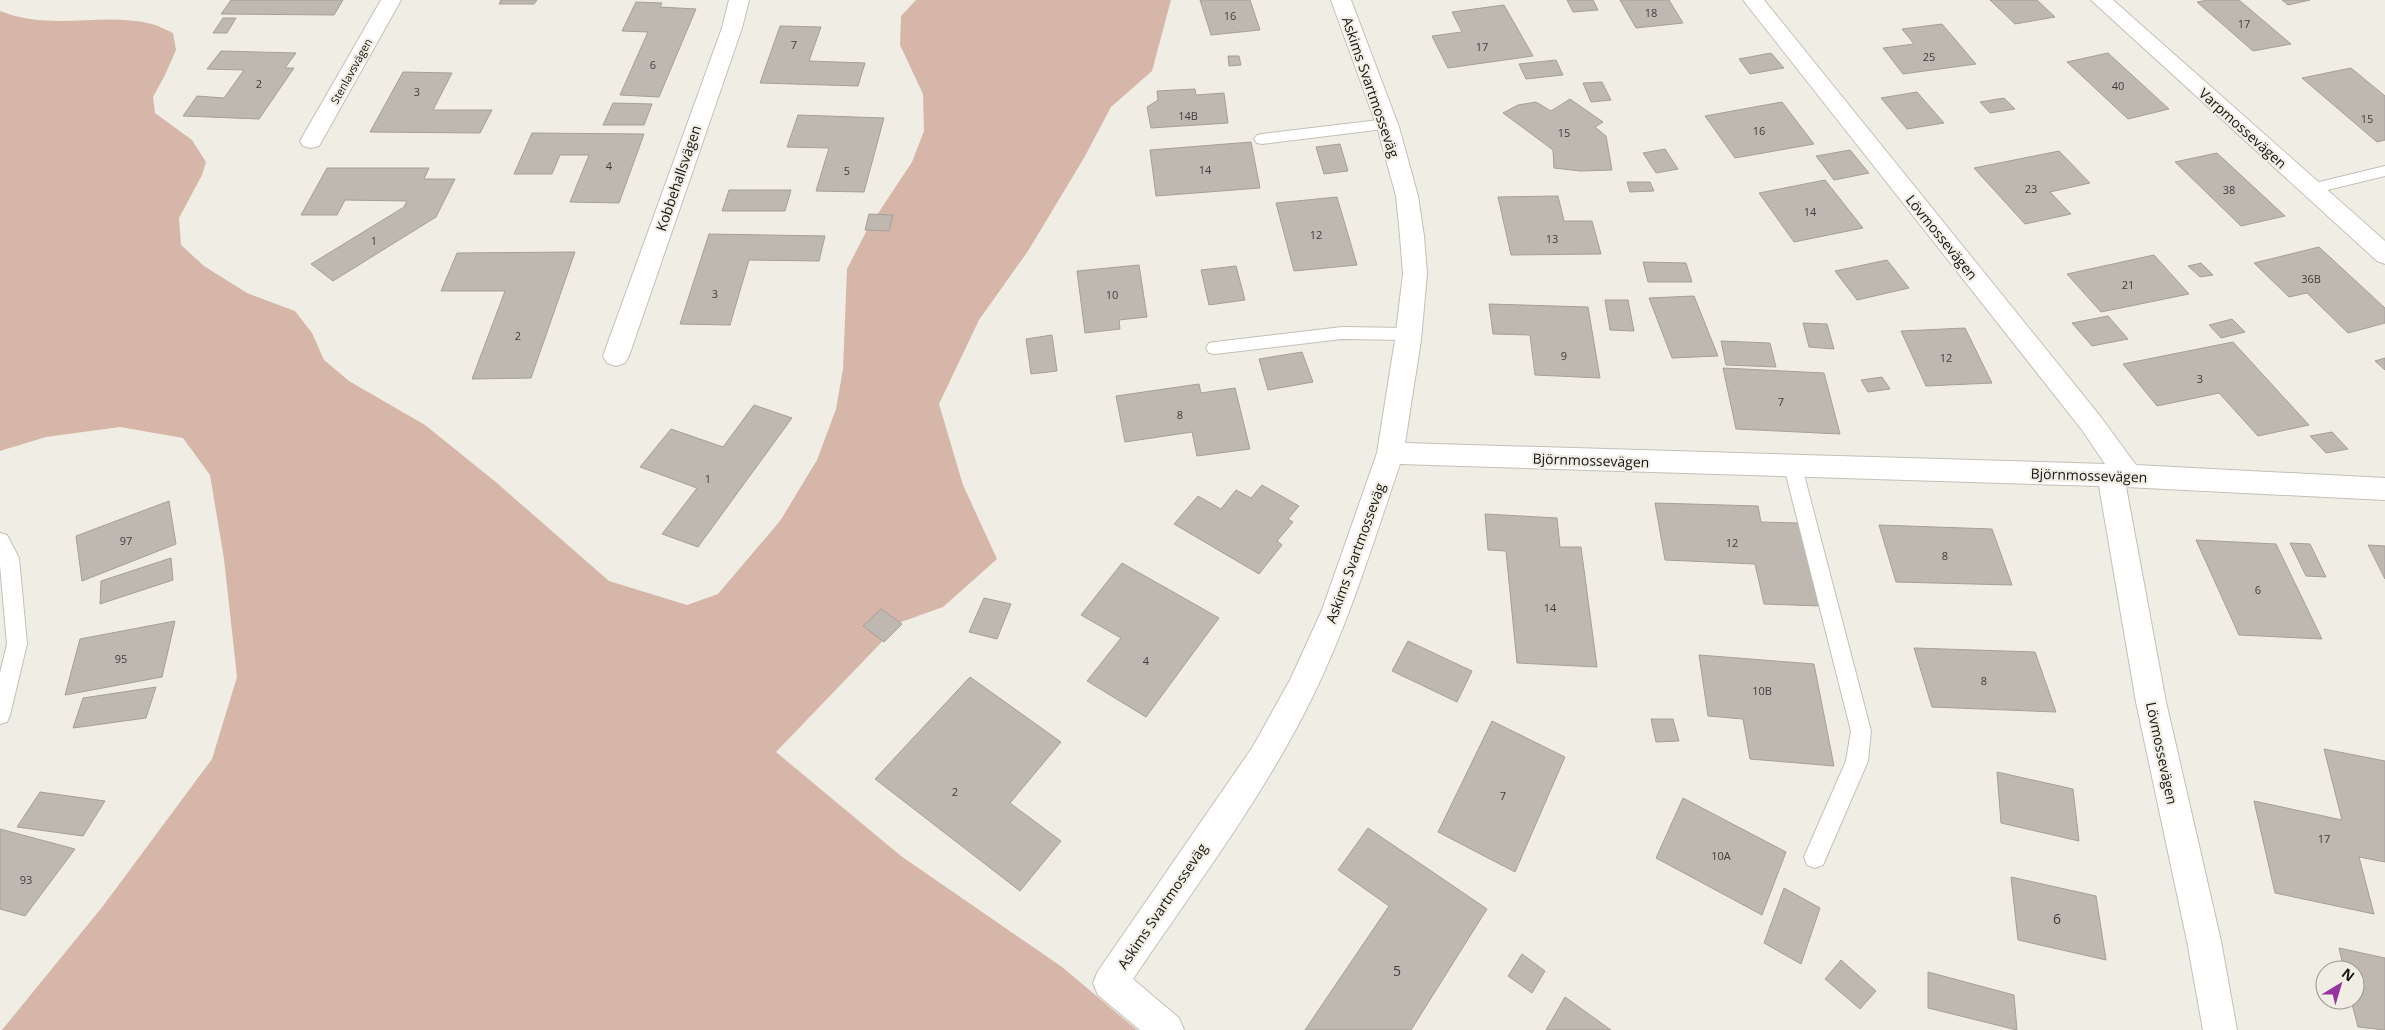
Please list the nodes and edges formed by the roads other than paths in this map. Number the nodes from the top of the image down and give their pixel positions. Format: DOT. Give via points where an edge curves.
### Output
graph roads {
  1 [pos="391,0"];
  2 [pos="739,0"];
  3 [pos="1341,0"];
  4 [pos="1753,0"];
  5 [pos="2103,0"];
  6 [pos="1387,124"];
  7 [pos="1262,139"];
  8 [pos="311,141"];
  9 [pos="2385,171"];
  10 [pos="2311,189"];
  11 [pos="2385,255"];
  12 [pos="1408,334"];
  13 [pos="1215,348"];
  14 [pos="616,356"];
  15 [pos="1390,453"];
  16 [pos="1793,467"];
  17 [pos="2119,476"];
  18 [pos="2385,489"];
  19 [pos="0,541"];
  20 [pos="1,707"];
  21 [pos="1815,856"];
  22 [pos="1167,1030"];
  23 [pos="2220,1030"];
  1 -- 8 [label="street, Stenlavsvägen"];
  2 -- 14 [label="street, Kobbehallsvägen" via="732,28"];
  3 -- 6 [label="street, Askims Svartmosseväg"];
  4 -- 17 [label="street, Lövmossevägen" via="2091,423"];
  5 -- 10 [label="street, Varpmossevägen"];
  6 -- 7 [label="lane"];
  6 -- 12 [label="street, Askims Svartmosseväg" via="1407,196 1412,236 1415,274"];
  9 -- 10 [label="lane"];
  10 -- 11 [label="street, Varpmossevägen"];
  12 -- 13 [label="lane" via="1342,333"];
  12 -- 15 [label="street, Askims Svartmosseväg"];
  15 -- 16 [label="street, Björnmossevägen"];
  15 -- 22 [label="street, Askims Svartmosseväg" via="1336,610 1301,689 1263,758 1110,983"];
  16 -- 17 [label="street, Björnmossevägen"];
  16 -- 21 [label="lane" via="1860,731 1858,761"];
  17 -- 18 [label="street, Björnmossevägen"];
  17 -- 23 [label="street, Lövmossevägen" via="2151,702 2204,941"];
  19 -- 20 [label="lane" via="9,558 17,644"];
}
